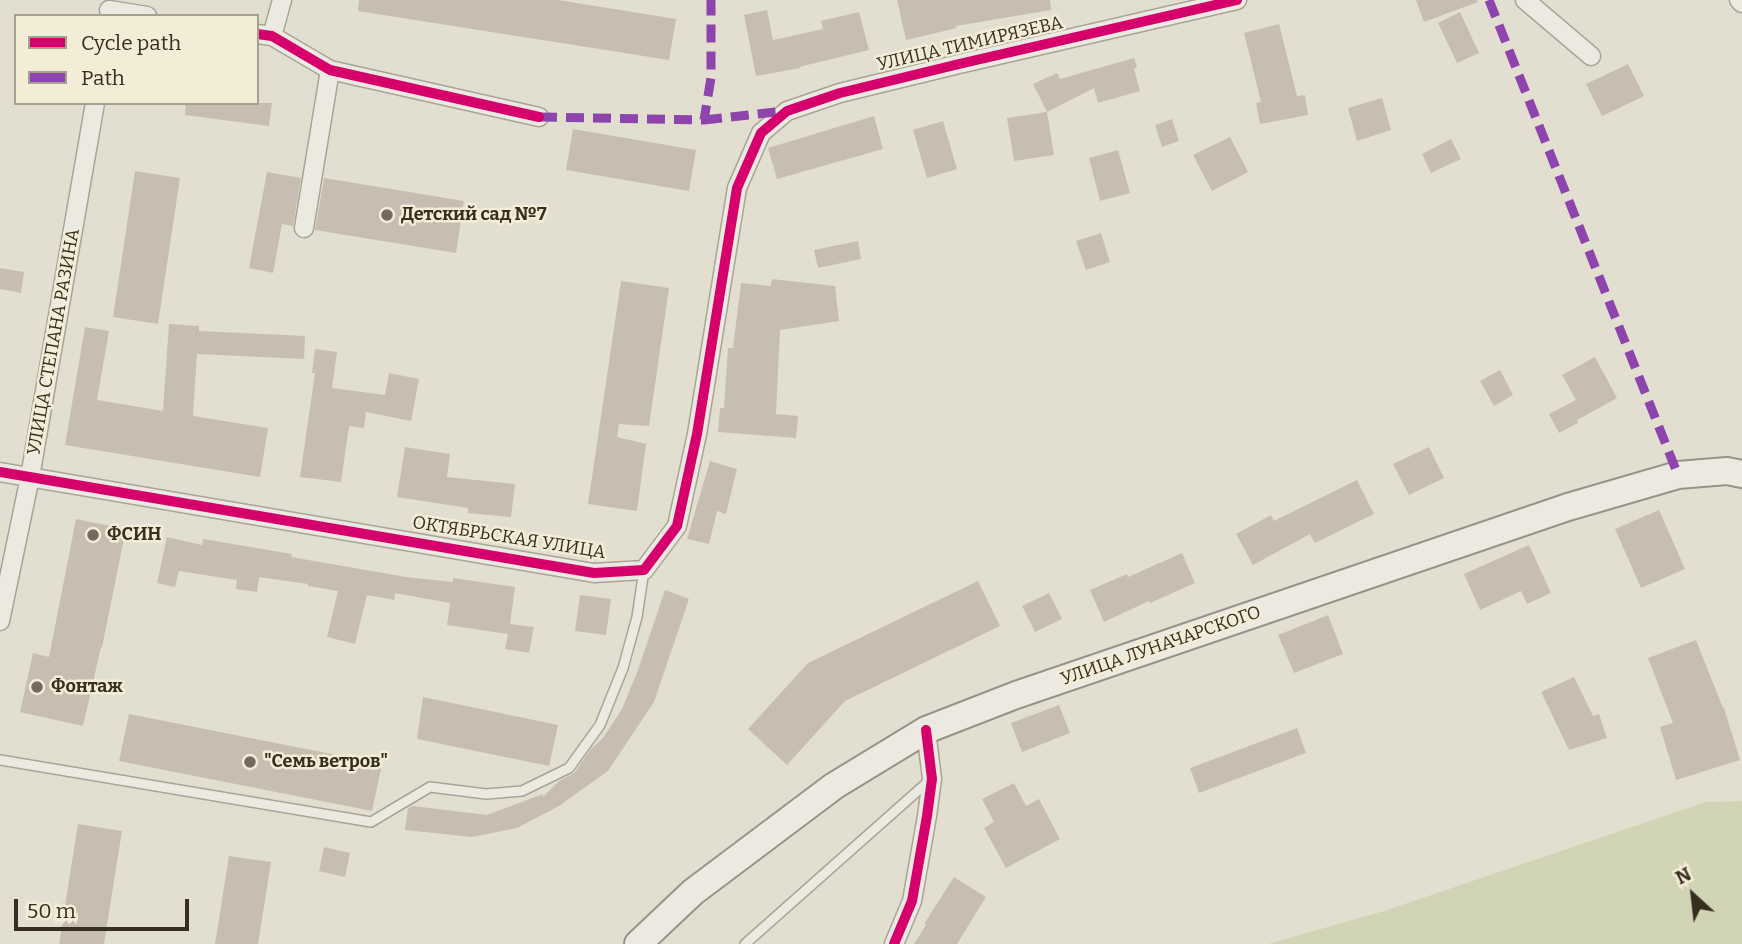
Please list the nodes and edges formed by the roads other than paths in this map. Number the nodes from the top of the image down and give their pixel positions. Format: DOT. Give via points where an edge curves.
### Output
graph roads {
  1 [pos="282,0"];
  2 [pos="1237,0"];
  3 [pos="1525,0"];
  4 [pos="109,8"];
  5 [pos="138,14"];
  6 [pos="265,35"];
  7 [pos="1591,56"];
  8 [pos="330,70"];
  9 [pos="95,105"];
  10 [pos="539,117"];
  11 [pos="304,228"];
  12 [pos="0,472"];
  13 [pos="1742,474"];
  14 [pos="30,477"];
  15 [pos="644,570"];
  16 [pos="0,621"];
  17 [pos="926,730"];
  18 [pos="0,760"];
  19 [pos="932,779"];
  20 [pos="638,944"];
  21 [pos="745,944"];
  22 [pos="894,944"];
  1 -- 6 [label="street"];
  2 -- 15 [label="street, УЛИЦА ТИМИРЯЗЕВА" via="840,93 787,111 761,133 737,188 697,435 677,526"];
  3 -- 7 [label="street"];
  4 -- 5 [label="street"];
  6 -- 8 [label="street"];
  8 -- 10 [label="street"];
  8 -- 11 [label="street"];
  9 -- 14 [label="street, УЛИЦА СТЕПАНА РАЗИНА"];
  12 -- 14 [label="street, ОКТЯБРЬСКАЯ УЛИЦА"];
  13 -- 17 [label="main road, УЛИЦА ЛУНАЧАРСКОГО" via="1678,475 1568,507 1016,695"];
  14 -- 15 [label="street, ОКТЯБРЬСКАЯ УЛИЦА" via="594,573"];
  14 -- 16 [label="street, УЛИЦА СТЕПАНА РАЗИНА"];
  15 -- 18 [label="lane" via="623,668 600,725 569,768 522,791 486,794 430,787 371,822"];
  17 -- 19 [label="street"];
  17 -- 20 [label="main road, УЛИЦА ЛУНАЧАРСКОГО" via="834,786 693,892"];
  19 -- 21 [label="lane"];
  19 -- 22 [label="street" via="912,901"];
}
